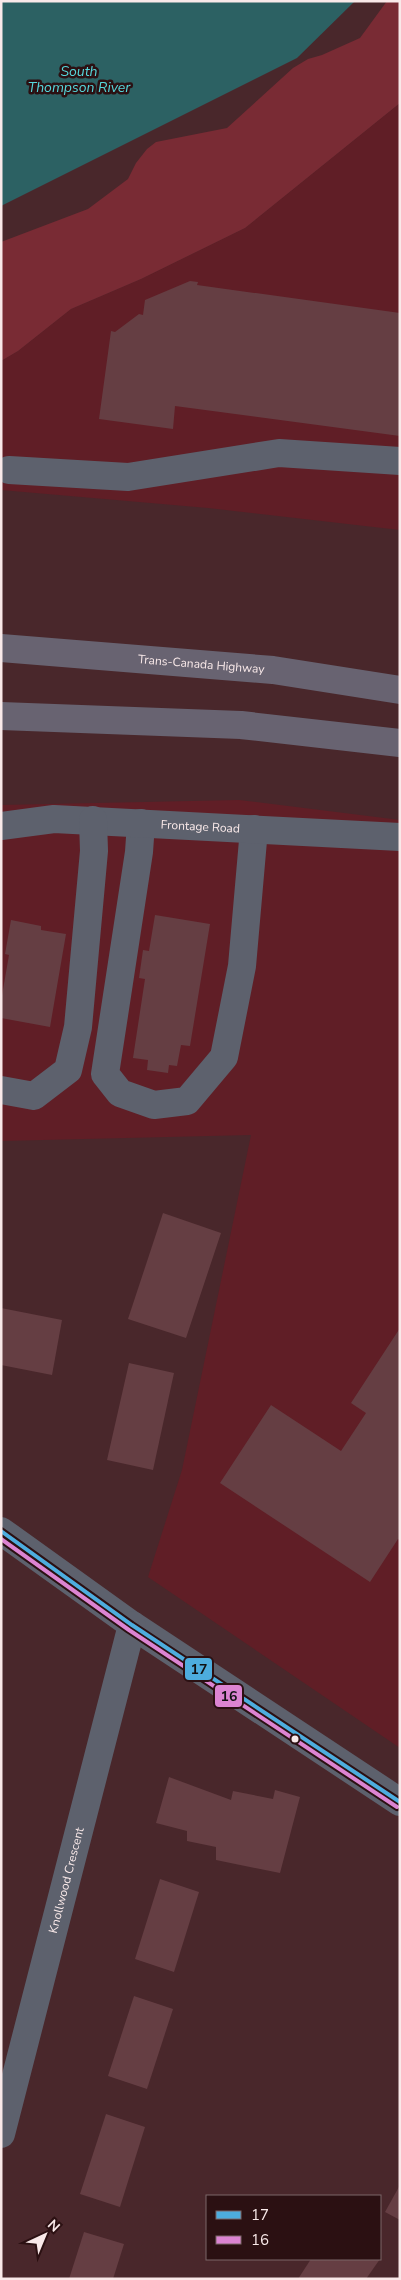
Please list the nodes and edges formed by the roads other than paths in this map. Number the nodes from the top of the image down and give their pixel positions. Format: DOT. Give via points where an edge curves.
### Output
graph roads {
  1 [pos="400,462"];
  2 [pos="9,470"];
  3 [pos="1,648"];
  4 [pos="400,690"];
  5 [pos="4,716"];
  6 [pos="400,743"];
  7 [pos="93,820"];
  8 [pos="142,823"];
  9 [pos="1,826"];
  10 [pos="254,829"];
  11 [pos="400,837"];
  12 [pos="1,1090"];
  13 [pos="1,1531"];
  14 [pos="132,1625"];
  15 [pos="400,1802"];
  16 [pos="1,2134"];
  1 -- 2 [label="street" via="279,453 128,477"];
  3 -- 4 [label="highway, Trans-Canada Highway" via="273,670"];
  5 -- 6 [label="highway" via="241,725"];
  7 -- 8 [label="street, Frontage Road"];
  7 -- 9 [label="street, Frontage Road" via="54,819"];
  7 -- 12 [label="street" via="94,851 78,1027 68,1070 34,1096"];
  8 -- 10 [label="street, Frontage Road"];
  8 -- 10 [label="street" via="105,1074 120,1093 154,1105 187,1101 224,1058 242,966"];
  10 -- 11 [label="street, Frontage Road"];
  13 -- 14 [label="street"];
  14 -- 15 [label="street"];
  14 -- 16 [label="street, Knollwood Crescent"];
}
